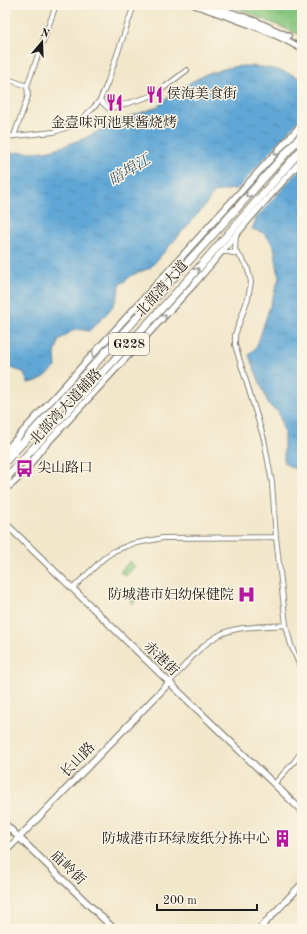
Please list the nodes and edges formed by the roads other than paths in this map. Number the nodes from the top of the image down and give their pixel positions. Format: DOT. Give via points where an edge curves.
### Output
graph roads {
  1 [pos="56,5"];
  2 [pos="134,5"];
  3 [pos="195,5"];
  4 [pos="210,5"];
  5 [pos="217,8"];
  6 [pos="302,45"];
  7 [pos="302,49"];
  8 [pos="187,70"];
  9 [pos="5,78"];
  10 [pos="27,86"];
  11 [pos="100,100"];
  12 [pos="302,124"];
  13 [pos="302,135"];
  14 [pos="14,136"];
  15 [pos="5,137"];
  16 [pos="302,149"];
  17 [pos="302,160"];
  18 [pos="236,204"];
  19 [pos="248,215"];
  20 [pos="236,235"];
  21 [pos="222,252"];
  22 [pos="238,254"];
  23 [pos="24,441"];
  24 [pos="5,451"];
  25 [pos="5,462"];
  26 [pos="7,476"];
  27 [pos="5,488"];
  28 [pos="5,523"];
  29 [pos="276,537"];
  30 [pos="72,589"];
  31 [pos="286,624"];
  32 [pos="302,671"];
  33 [pos="169,683"];
  34 [pos="302,751"];
  35 [pos="274,784"];
  36 [pos="302,811"];
  37 [pos="5,824"];
  38 [pos="20,838"];
  39 [pos="5,852"];
  40 [pos="302,884"];
  41 [pos="114,929"];
  42 [pos="259,929"];
  1 -- 10 [label="street"];
  2 -- 11 [label="street"];
  3 -- 5 [label="main road"];
  4 -- 5 [label="main road"];
  5 -- 6 [label="main road" via="255,21"];
  5 -- 7 [label="main road"];
  8 -- 11 [label="street" via="148,97 109,109"];
  9 -- 10 [label="street"];
  10 -- 14 [label="street" via="28,96"];
  11 -- 14 [label="street" via="71,126 54,132"];
  12 -- 18 [label="main road, 北部湾大道辅路, one-way"];
  13 -- 18 [label="highway, 北部湾大道 / G228, one-way"];
  14 -- 15 [label="street"];
  16 -- 19 [label="highway, 北部湾大道 / G228"];
  17 -- 19 [label="main road, 北部湾大道辅路"];
  18 -- 23 [label="highway, 北部湾大道 / G228"];
  18 -- 24 [label="main road, 北部湾大道辅路, one-way"];
  19 -- 20 [label="main road, 北部湾大道辅路"];
  26 -- 19 [label="highway, 北部湾大道 / G228, one-way"];
  20 -- 21 [label="main road, 北部湾大道辅路"];
  20 -- 22 [label="street" via="235,247"];
  21 -- 22 [label="street"];
  27 -- 21 [label="main road, 北部湾大道辅路, one-way" via="12,485 29,467 38,453"];
  22 -- 29 [label="street" via="247,266 251,282 235,335 235,345 264,439 272,483"];
  23 -- 24 [label="highway"];
  23 -- 25 [label="highway, 北部湾大道 / G228"];
  26 -- 27 [label="highway"];
  28 -- 30 [label="main road, 赤港街"];
  29 -- 30 [label="street" via="163,538 132,544 104,558"];
  29 -- 31 [label="street"];
  30 -- 33 [label="main road, 赤港街"];
  31 -- 32 [label="street" via="291,645"];
  31 -- 33 [label="street" via="241,629 217,637 206,644"];
  33 -- 35 [label="main road, 赤港街"];
  33 -- 38 [label="main road, 长山路"];
  34 -- 35 [label="street"];
  35 -- 36 [label="main road, 赤港街"];
  37 -- 38 [label="main road, 庙岭街"];
  38 -- 39 [label="main road, 长山路"];
  38 -- 41 [label="main road, 庙岭街"];
  40 -- 42 [label="main road"];
}
